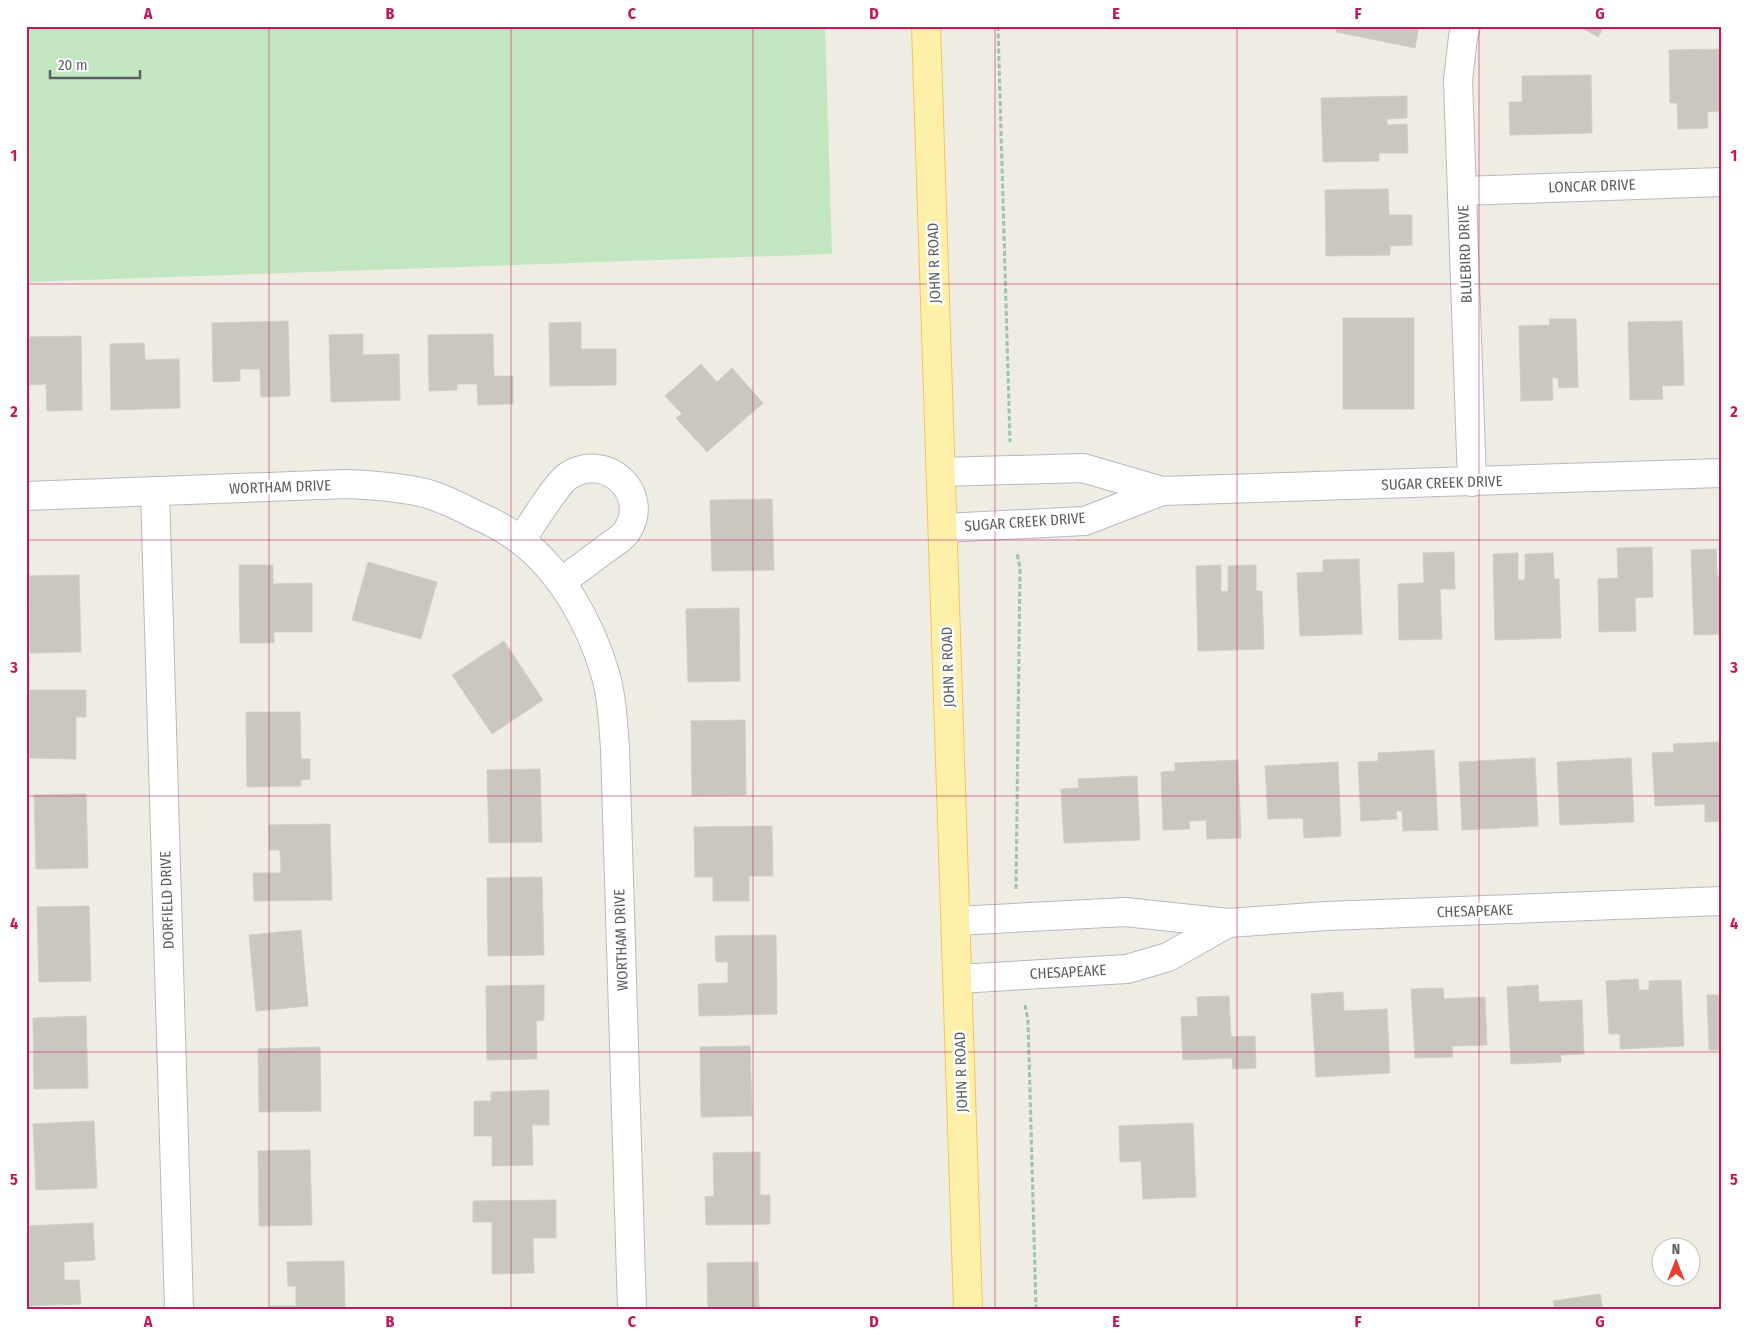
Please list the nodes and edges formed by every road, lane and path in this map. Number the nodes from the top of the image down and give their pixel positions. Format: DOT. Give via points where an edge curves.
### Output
graph roads {
  1 [pos="926,26"];
  2 [pos="998,26"];
  3 [pos="1466,26"];
  4 [pos="1722,182"];
  5 [pos="1463,191"];
  6 [pos="1010,470"];
  7 [pos="942,472"];
  8 [pos="1722,473"];
  9 [pos="1472,482"];
  10 [pos="155,491"];
  11 [pos="1162,491"];
  12 [pos="26,496"];
  13 [pos="1013,524"];
  14 [pos="943,528"];
  15 [pos="521,540"];
  16 [pos="561,582"];
  17 [pos="1722,901"];
  18 [pos="1018,918"];
  19 [pos="956,921"];
  20 [pos="1228,923"];
  21 [pos="1020,975"];
  22 [pos="958,979"];
  23 [pos="179,1309"];
  24 [pos="632,1309"];
  25 [pos="968,1309"];
  26 [pos="1036,1309"];
  1 -- 7 [label="main road, JOHN R ROAD"];
  2 -- 6 [label="path"];
  3 -- 5 [label="street, BLUEBIRD DRIVE" via="1458,80"];
  4 -- 5 [label="street, LONCAR DRIVE"];
  5 -- 9 [label="street, BLUEBIRD DRIVE"];
  6 -- 7 [label="street, SUGAR CREEK DRIVE"];
  6 -- 11 [label="street, SUGAR CREEK DRIVE" via="1083,468"];
  7 -- 14 [label="main road, JOHN R ROAD"];
  8 -- 9 [label="street, SUGAR CREEK DRIVE"];
  9 -- 11 [label="street, SUGAR CREEK DRIVE"];
  10 -- 12 [label="street, WORTHAM DRIVE"];
  10 -- 15 [label="street, WORTHAM DRIVE" via="346,484 389,486 426,494 460,507"];
  10 -- 23 [label="street, DORFIELD DRIVE"];
  11 -- 13 [label="street, SUGAR CREEK DRIVE" via="1086,520"];
  13 -- 14 [label="street, SUGAR CREEK DRIVE"];
  13 -- 18 [label="path" via="1020,568"];
  14 -- 19 [label="main road, JOHN R ROAD"];
  15 -- 16 [label="street, WORTHAM DRIVE"];
  15 -- 16 [label="street" via="566,477 583,468 603,469 619,478 630,490 633,508 633,520 626,533"];
  16 -- 24 [label="street, WORTHAM DRIVE" via="586,623 596,647 612,713"];
  17 -- 20 [label="street, CHESAPEAKE"];
  18 -- 19 [label="street, CHESAPEAKE"];
  18 -- 20 [label="street, CHESAPEAKE" via="1125,912"];
  19 -- 22 [label="main road, JOHN R ROAD"];
  20 -- 21 [label="street, CHESAPEAKE" via="1168,957 1127,969"];
  21 -- 22 [label="street, CHESAPEAKE"];
  21 -- 26 [label="path" via="1028,1020"];
  22 -- 25 [label="main road, JOHN R ROAD"];
}
